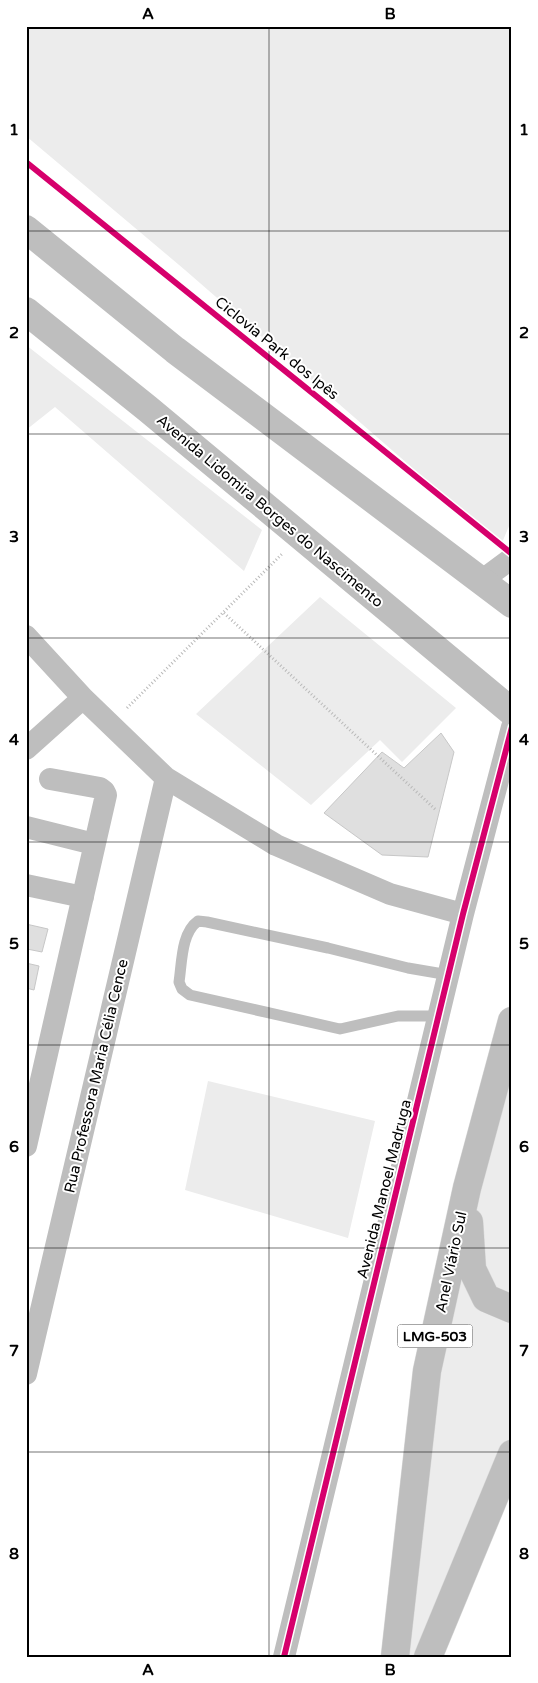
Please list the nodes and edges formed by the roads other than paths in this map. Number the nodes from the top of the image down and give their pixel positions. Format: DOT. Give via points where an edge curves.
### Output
graph roads {
  1 [pos="26,229"];
  2 [pos="26,311"];
  3 [pos="512,558"];
  4 [pos="481,581"];
  5 [pos="512,604"];
  6 [pos="26,636"];
  7 [pos="82,698"];
  8 [pos="512,712"];
  9 [pos="512,728"];
  10 [pos="26,749"];
  11 [pos="166,778"];
  12 [pos="50,779"];
  13 [pos="26,827"];
  14 [pos="94,844"];
  15 [pos="26,885"];
  16 [pos="83,897"];
  17 [pos="463,914"];
  18 [pos="449,976"];
  19 [pos="439,1016"];
  20 [pos="512,1021"];
  21 [pos="26,1146"];
  22 [pos="467,1188"];
  23 [pos="512,1309"];
  24 [pos="30,1334"];
  25 [pos="26,1374"];
  26 [pos="512,1454"];
  27 [pos="284,1657"];
  28 [pos="395,1657"];
  29 [pos="428,1657"];
  1 -- 4 [label="street" via="175,350"];
  2 -- 8 [label="street, Avenida Lidomira Borges do Nascimento"];
  3 -- 4 [label="street"];
  4 -- 5 [label="street"];
  6 -- 7 [label="street"];
  7 -- 10 [label="street"];
  7 -- 11 [label="street"];
  9 -- 17 [label="street, Avenida Manoel Madruga"];
  11 -- 17 [label="street" via="276,845 390,894"];
  11 -- 24 [label="street, Rua Professora Maria Célia Cence"];
  12 -- 14 [label="street" via="104,791 106,795"];
  13 -- 14 [label="street"];
  14 -- 16 [label="street"];
  15 -- 16 [label="street"];
  16 -- 21 [label="street"];
  17 -- 18 [label="street, Avenida Manoel Madruga"];
  18 -- 19 [label="street, Avenida Manoel Madruga"];
  18 -- 19 [label="lane" via="207,922 198,921 190,926 187,934 179,982 182,989 190,994 340,1029 398,1016"];
  19 -- 27 [label="street, Avenida Manoel Madruga"];
  20 -- 22 [label="street, Anel Viário Sul / LMG-503"];
  22 -- 23 [label="street" via="472,1269 486,1298"];
  22 -- 28 [label="street, Anel Viário Sul / LMG-503" via="427,1371"];
  24 -- 25 [label="street, Rua Professora Maria Célia Cence"];
  26 -- 29 [label="street"];
}
